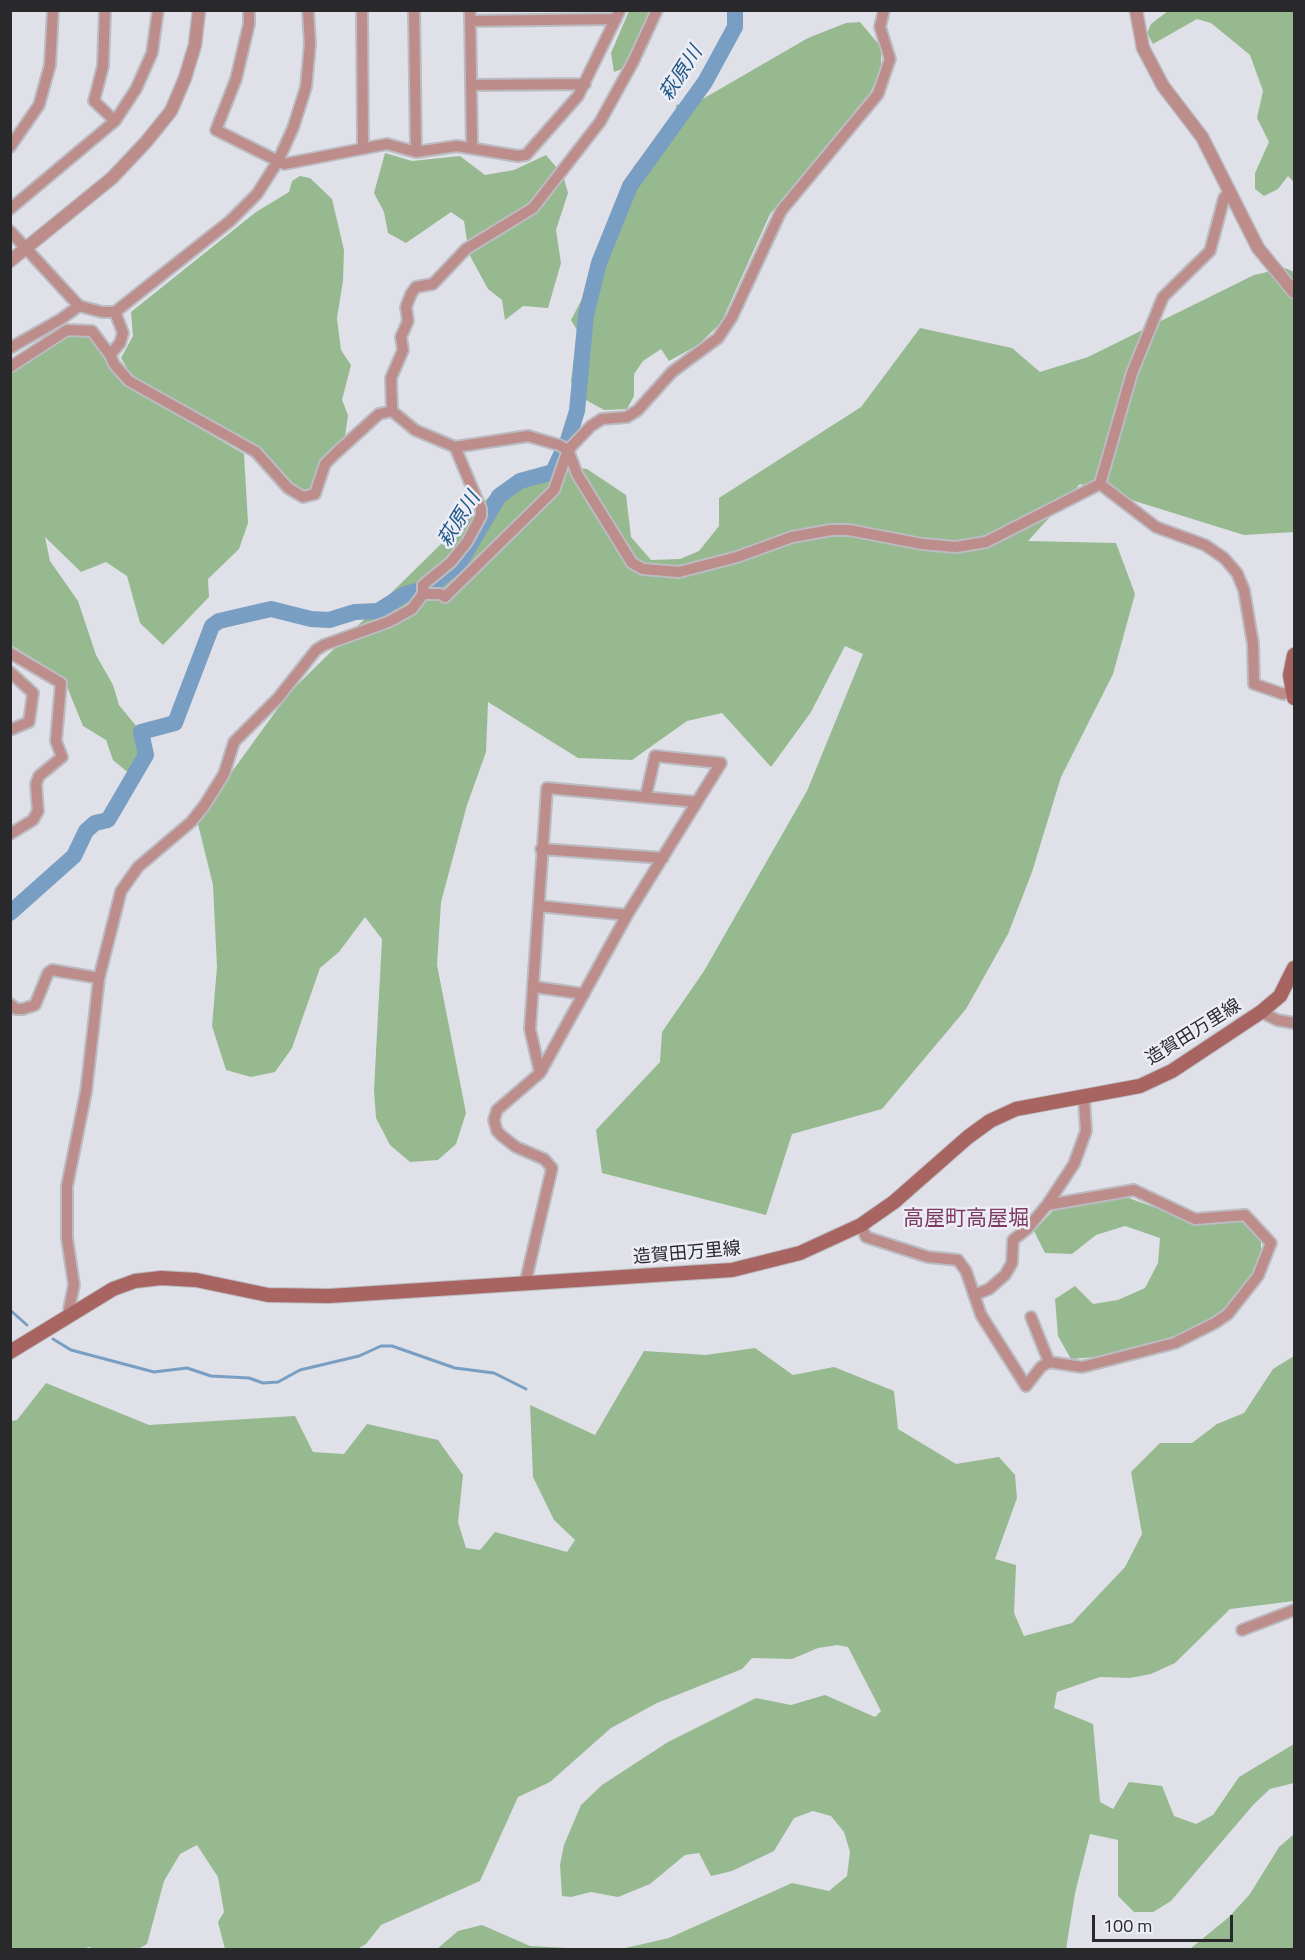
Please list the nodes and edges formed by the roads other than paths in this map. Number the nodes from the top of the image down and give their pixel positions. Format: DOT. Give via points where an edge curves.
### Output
graph roads {
  1 [pos="53,10"];
  2 [pos="105,10"];
  3 [pos="158,10"];
  4 [pos="199,10"];
  5 [pos="249,10"];
  6 [pos="308,10"];
  7 [pos="362,10"];
  8 [pos="414,10"];
  9 [pos="657,10"];
  10 [pos="884,10"];
  11 [pos="1136,10"];
  12 [pos="618,15"];
  13 [pos="470,16"];
  14 [pos="585,84"];
  15 [pos="471,85"];
  16 [pos="115,121"];
  17 [pos="10,147"];
  18 [pos="472,147"];
  19 [pos="363,148"];
  20 [pos="416,152"];
  21 [pos="278,161"];
  22 [pos="1229,192"];
  23 [pos="10,209"];
  24 [pos="10,231"];
  25 [pos="26,249"];
  26 [pos="10,261"];
  27 [pos="1294,292"];
  28 [pos="79,306"];
  29 [pos="115,312"];
  30 [pos="10,348"];
  31 [pos="110,355"];
  32 [pos="10,367"];
  33 [pos="392,411"];
  34 [pos="455,447"];
  35 [pos="568,450"];
  36 [pos="1100,484"];
  37 [pos="423,589"];
  38 [pos="10,653"];
  39 [pos="1294,655"];
  40 [pos="10,672"];
  41 [pos="1293,695"];
  42 [pos="10,730"];
  43 [pos="646,796"];
  44 [pos="698,802"];
  45 [pos="10,834"];
  46 [pos="541,849"];
  47 [pos="663,858"];
  48 [pos="539,906"];
  49 [pos="627,915"];
  50 [pos="1294,968"];
  51 [pos="99,978"];
  52 [pos="535,987"];
  53 [pos="584,994"];
  54 [pos="10,1004"];
  55 [pos="1261,1012"];
  56 [pos="1294,1023"];
  57 [pos="540,1073"];
  58 [pos="1084,1098"];
  59 [pos="1047,1205"];
  60 [pos="861,1225"];
  61 [pos="525,1284"];
  62 [pos="974,1296"];
  63 [pos="71,1315"];
  64 [pos="1031,1317"];
  65 [pos="10,1352"];
  66 [pos="1049,1362"];
  67 [pos="1294,1610"];
  68 [pos="1242,1630"];
  1 -- 17 [label="street" via="51,65 39,105"];
  2 -- 16 [label="street" via="103,66 94,101"];
  3 -- 16 [label="street" via="152,53 136,90"];
  4 -- 25 [label="street" via="195,45 171,111 112,178"];
  5 -- 21 [label="street" via="236,79 216,130"];
  6 -- 21 [label="street" via="306,87"];
  7 -- 19 [label="street"];
  8 -- 20 [label="street"];
  9 -- 33 [label="street" via="600,122 533,208 466,249 432,284 416,287 411,294 406,307 408,321 401,337 403,350 391,378"];
  10 -- 35 [label="street" via="880,27 890,59 878,94 781,211 732,317 718,338 672,372 638,410 627,417 602,418"];
  11 -- 22 [label="street" via="1143,48 1152,67 1202,137"];
  12 -- 13 [label="street"];
  12 -- 14 [label="street"];
  13 -- 15 [label="street"];
  14 -- 15 [label="street"];
  14 -- 18 [label="street" via="526,155"];
  15 -- 18 [label="street"];
  16 -- 23 [label="street"];
  18 -- 20 [label="street"];
  19 -- 20 [label="street" via="387,144"];
  19 -- 21 [label="street" via="284,164"];
  21 -- 29 [label="street" via="257,194 230,221"];
  22 -- 27 [label="street" via="1258,249"];
  22 -- 36 [label="street" via="1210,251 1163,297 1132,373"];
  24 -- 25 [label="street"];
  25 -- 26 [label="street"];
  25 -- 28 [label="street"];
  28 -- 29 [label="street"];
  28 -- 30 [label="street"];
  29 -- 31 [label="street" via="123,333"];
  31 -- 32 [label="street" via="92,331 67,330"];
  31 -- 33 [label="street" via="129,381 256,452 288,488 303,497 315,494 325,464 336,453 380,414"];
  33 -- 34 [label="street" via="415,430"];
  34 -- 35 [label="street" via="528,436"];
  34 -- 37 [label="street" via="479,501 481,516 467,542"];
  35 -- 36 [label="street" via="578,474 632,563 660,572 679,572 792,537 831,530 956,547 986,542"];
  35 -- 37 [label="street" via="554,490 445,597"];
  36 -- 41 [label="street" via="1156,527 1205,545 1224,558 1237,573 1244,590 1253,644 1254,684"];
  37 -- 51 [label="street" via="412,609 316,650 278,698 234,742 224,774 204,806 138,867 121,891"];
  38 -- 45 [label="street" via="61,683 56,741 62,757 39,776 38,811 33,820"];
  39 -- 41 [label="main road" via="1290,675"];
  40 -- 42 [label="street" via="33,693 29,722"];
  43 -- 44 [label="street"];
  43 -- 44 [label="street" via="655,756 721,763"];
  43 -- 46 [label="street" via="547,788"];
  44 -- 47 [label="street"];
  46 -- 47 [label="street"];
  46 -- 48 [label="street"];
  47 -- 49 [label="street"];
  48 -- 49 [label="street"];
  48 -- 52 [label="street"];
  49 -- 53 [label="street"];
  50 -- 55 [label="main road, 造賀田万里線" via="1280,996"];
  51 -- 54 [label="street" via="52,970 35,1005 16,1009"];
  51 -- 63 [label="street" via="86,1092 67,1186 67,1238 74,1285"];
  52 -- 53 [label="street"];
  52 -- 57 [label="street" via="530,1029"];
  53 -- 57 [label="street"];
  55 -- 56 [label="street"];
  55 -- 58 [label="main road, 造賀田万里線" via="1172,1071 1140,1086"];
  57 -- 61 [label="street" via="496,1110 494,1120 496,1131 502,1136 544,1159 552,1168"];
  58 -- 59 [label="street" via="1087,1119 1082,1147"];
  58 -- 60 [label="main road, 造賀田万里線" via="1016,1109 990,1121"];
  59 -- 62 [label="street" via="1013,1240 1012,1263 1005,1275"];
  59 -- 66 [label="street" via="1134,1190 1195,1219 1245,1215 1271,1244 1258,1276 1228,1314 1215,1323 1175,1343 1082,1367"];
  60 -- 61 [label="main road, 造賀田万里線" via="800,1253 732,1270"];
  60 -- 62 [label="street" via="866,1237 928,1257 958,1260"];
  61 -- 63 [label="main road, 造賀田万里線" via="305,1296 268,1295 196,1280 161,1278 113,1289"];
  62 -- 66 [label="street" via="1026,1386"];
  63 -- 65 [label="main road, 造賀田万里線"];
  64 -- 66 [label="street"];
  67 -- 68 [label="street"];
}
